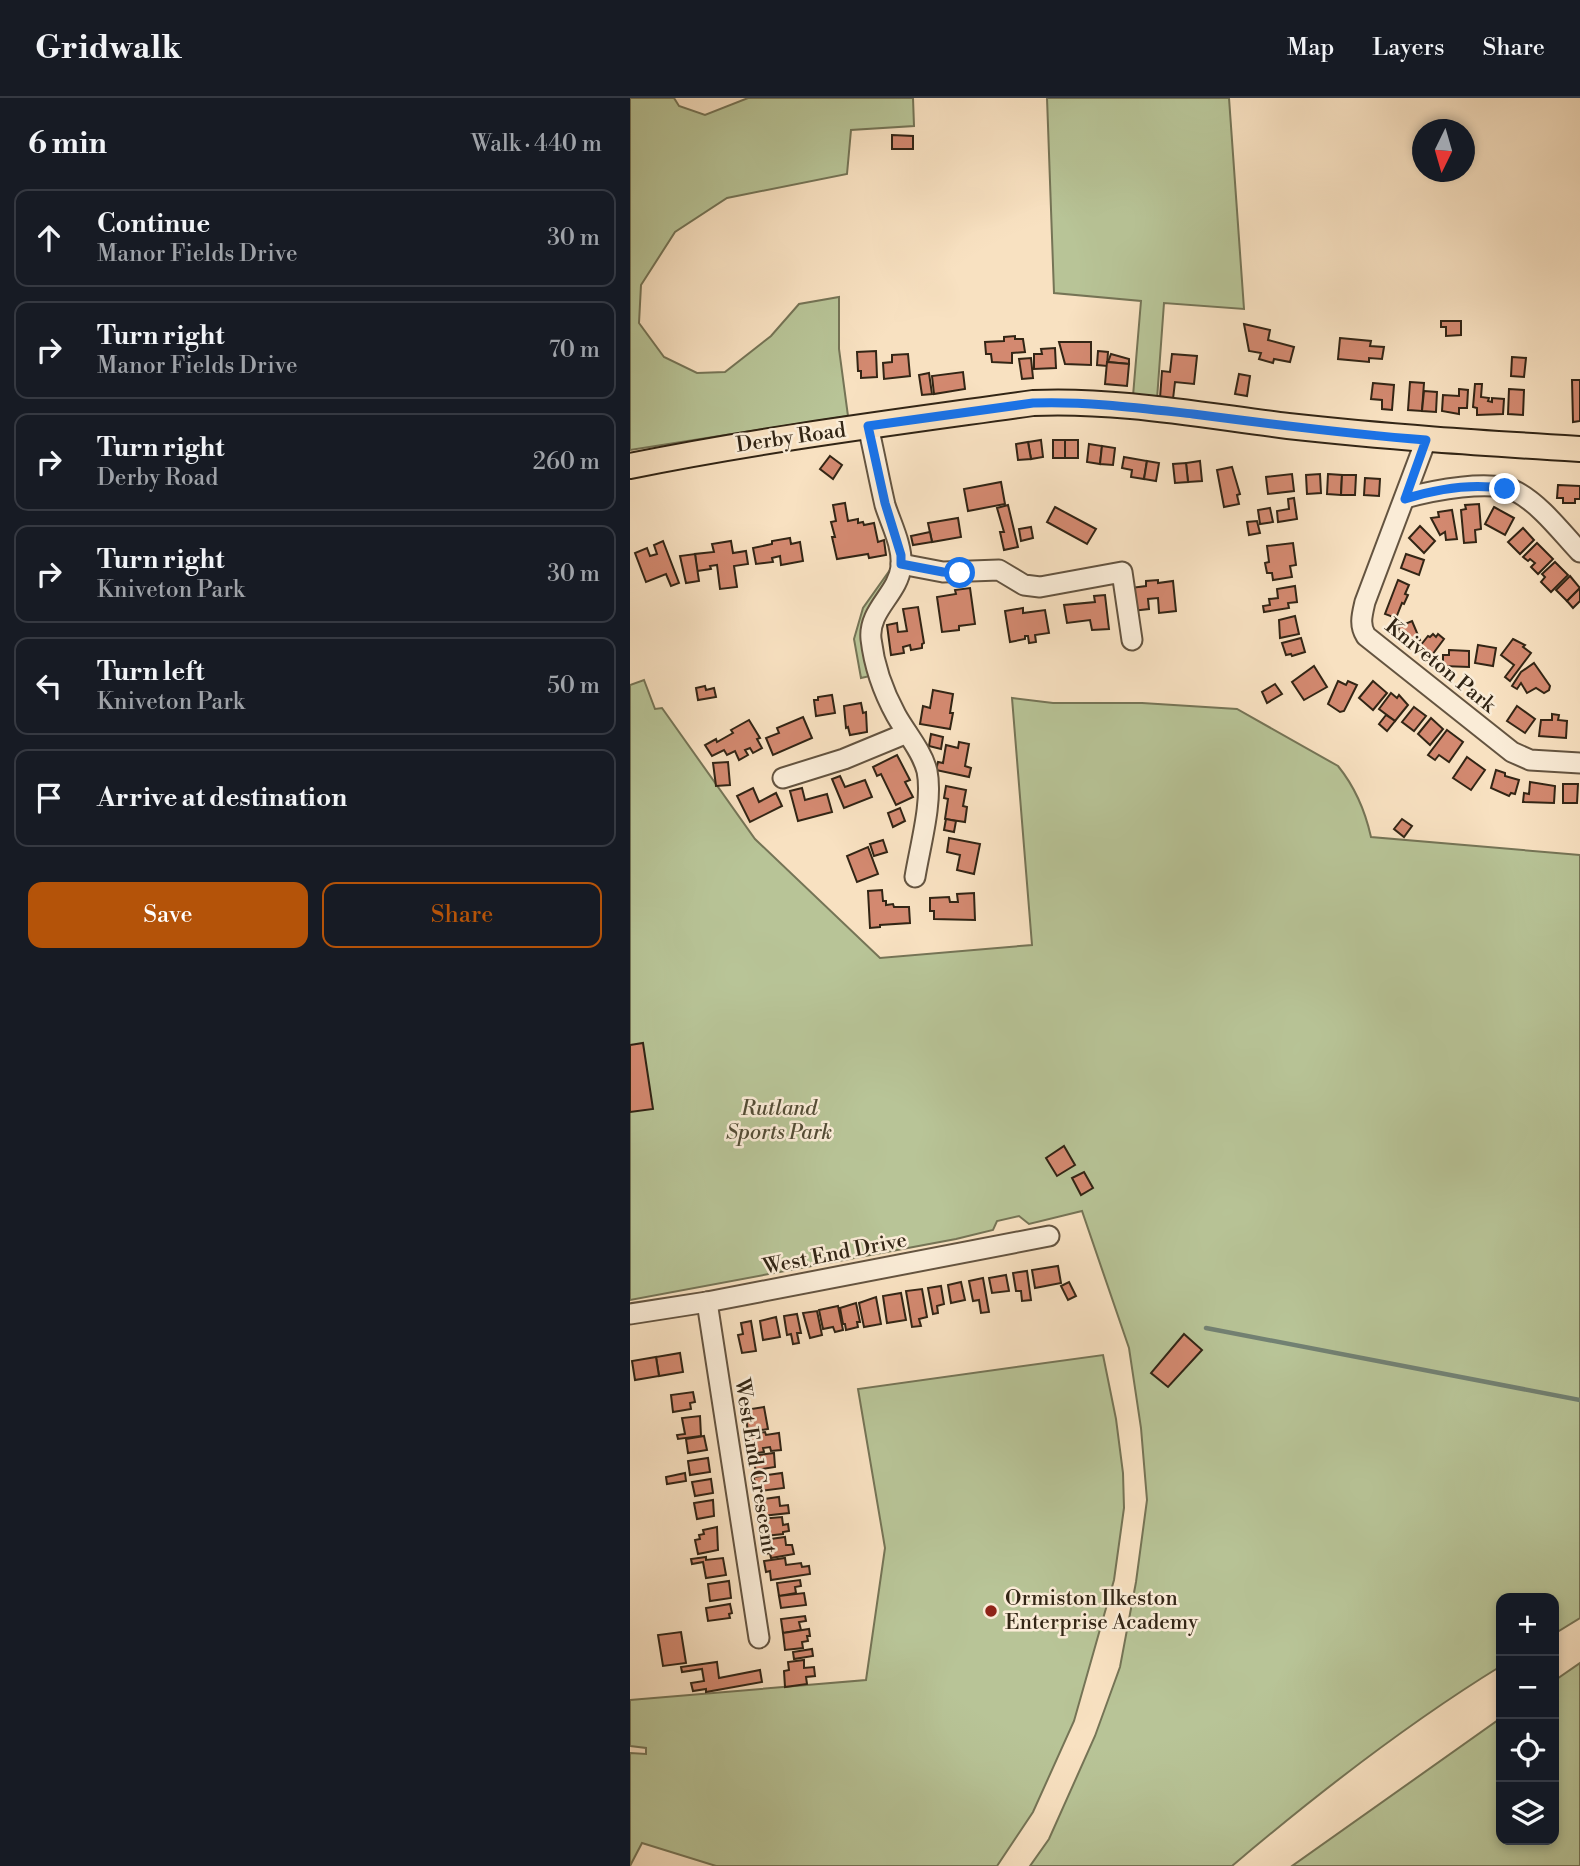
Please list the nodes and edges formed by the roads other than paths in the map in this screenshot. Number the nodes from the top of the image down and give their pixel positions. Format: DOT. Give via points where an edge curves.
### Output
graph roads {
  1 [pos="868,426"];
  2 [pos="1426,440"];
  3 [pos="1580,450"];
  4 [pos="630,466"];
  5 [pos="1405,499"];
  6 [pos="1580,552"];
  7 [pos="901,564"];
  8 [pos="1132,640"];
  9 [pos="907,733"];
  10 [pos="1580,763"];
  11 [pos="783,778"];
  12 [pos="915,877"];
  13 [pos="1049,1236"];
  14 [pos="706,1302"];
  15 [pos="630,1314"];
  16 [pos="759,1638"];
  1 -- 2 [label="main road, Derby Road" via="1060,402"];
  1 -- 4 [label="main road, Derby Road"];
  1 -- 7 [label="street"];
  2 -- 3 [label="main road, Derby Road"];
  2 -- 5 [label="street, Kniveton Park"];
  5 -- 6 [label="street" via="1466,487 1516,491"];
  5 -- 10 [label="street, Kniveton Park" via="1365,602 1361,619 1366,636 1512,752 1530,760"];
  7 -- 8 [label="street" via="943,572 999,570 1040,587 1122,572"];
  7 -- 9 [label="street" via="871,631 880,679"];
  9 -- 11 [label="street" via="819,759"];
  9 -- 12 [label="street" via="928,777 926,856"];
  13 -- 14 [label="street, West End Drive" via="1012,1234"];
  14 -- 15 [label="street, West End Drive"];
  14 -- 16 [label="street, West End Crescent"];
}
